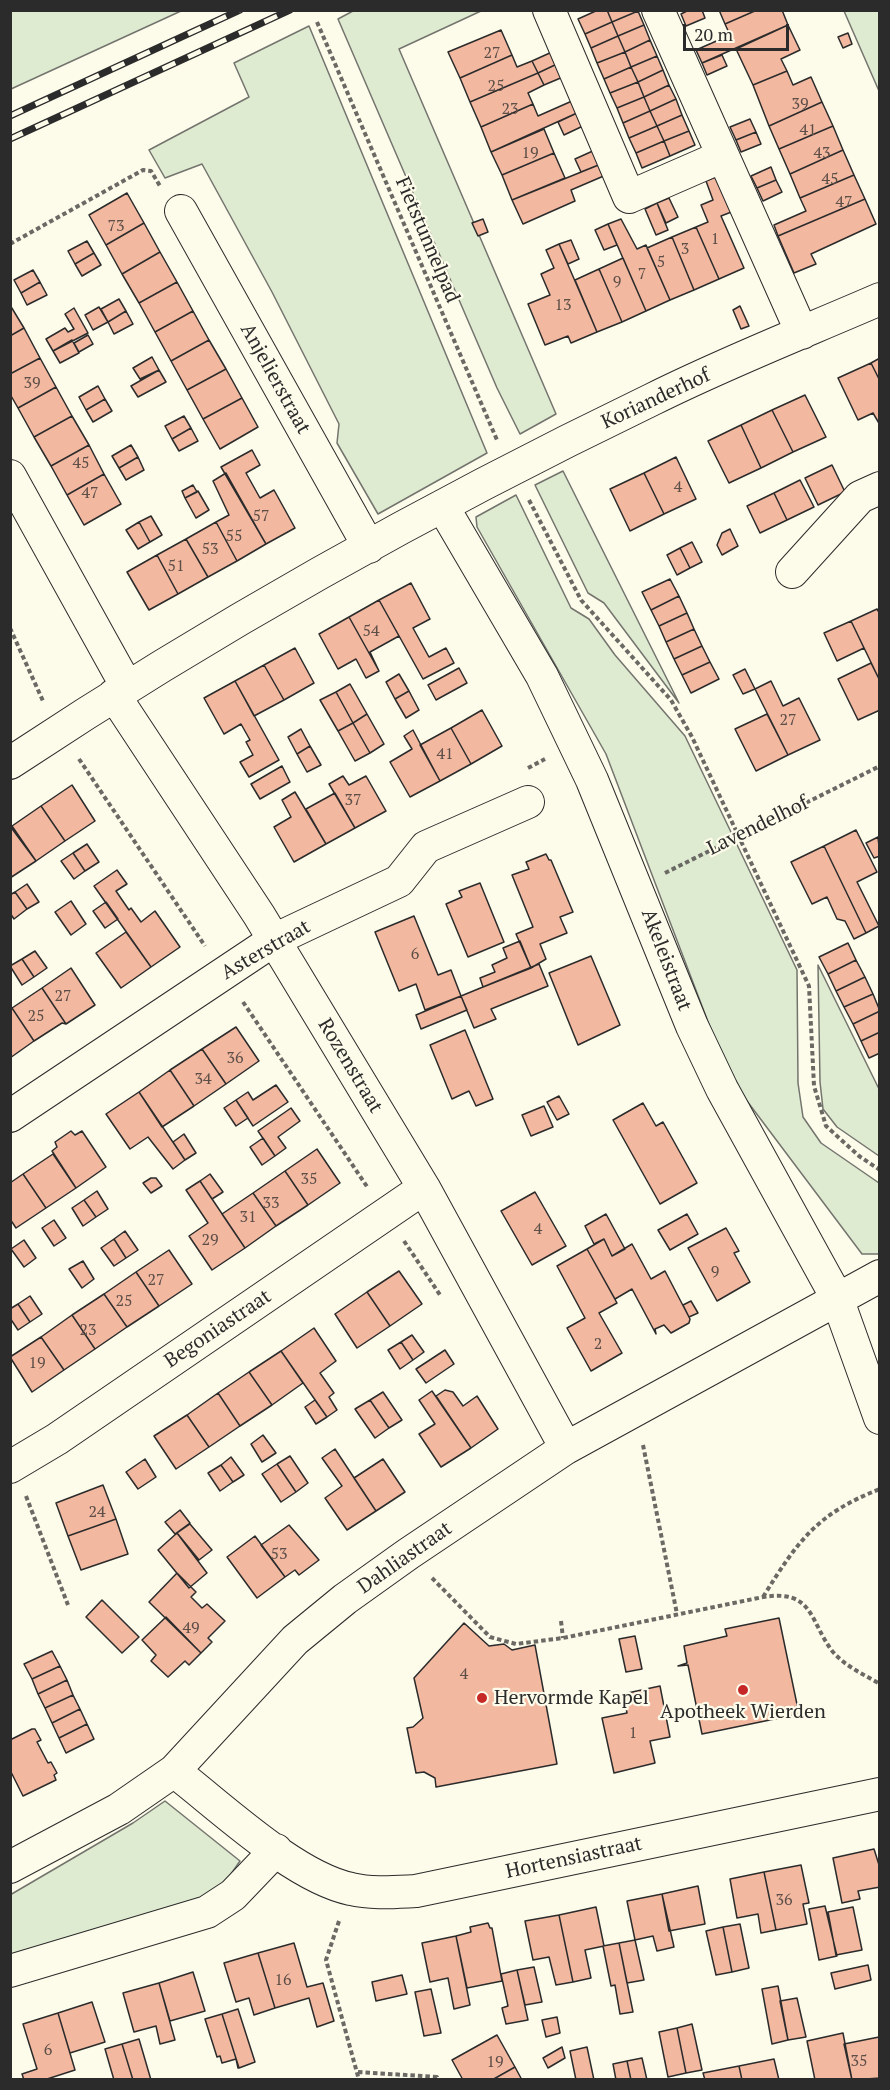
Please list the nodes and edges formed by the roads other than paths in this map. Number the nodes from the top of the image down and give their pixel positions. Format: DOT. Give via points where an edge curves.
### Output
graph roads {
  1 [pos="549,10"];
  2 [pos="658,10"];
  3 [pos="723,156"];
  4 [pos="181,211"];
  5 [pos="879,299"];
  6 [pos="802,333"];
  7 [pos="10,476"];
  8 [pos="879,488"];
  9 [pos="443,507"];
  10 [pos="369,547"];
  11 [pos="792,572"];
  12 [pos="121,691"];
  13 [pos="10,763"];
  14 [pos="528,802"];
  15 [pos="274,940"];
  16 [pos="10,1116"];
  17 [pos="424,1188"];
  18 [pos="879,1276"];
  19 [pos="837,1298"];
  20 [pos="879,1418"];
  21 [pos="566,1448"];
  22 [pos="12,1466"];
  23 [pos="174,1771"];
  24 [pos="879,1794"];
  25 [pos="276,1850"];
  26 [pos="10,1867"];
  27 [pos="10,1971"];
  1 -- 3 [label="street" via="629,197"];
  2 -- 3 [label="street"];
  3 -- 6 [label="street"];
  4 -- 10 [label="street, Anjelierstraat"];
  5 -- 6 [label="street, Korianderhof"];
  6 -- 9 [label="street, Korianderhof" via="655,398"];
  7 -- 12 [label="street"];
  8 -- 11 [label="street" via="860,497"];
  9 -- 10 [label="street"];
  9 -- 19 [label="street, Akeleistraat" via="542,676 592,780 692,1026 722,1089"];
  10 -- 12 [label="street"];
  12 -- 13 [label="street"];
  12 -- 15 [label="street, Rozenstraat"];
  14 -- 15 [label="street, Asterstraat" via="426,848 399,881"];
  15 -- 16 [label="street, Asterstraat"];
  15 -- 17 [label="street, Rozenstraat"];
  17 -- 21 [label="street, Rozenstraat"];
  17 -- 22 [label="street, Begoniastraat"];
  18 -- 19 [label="street, Dahliastraat"];
  19 -- 20 [label="street, Akeleistraat"];
  19 -- 21 [label="street, Dahliastraat"];
  21 -- 23 [label="street, Dahliastraat" via="408,1554 295,1640"];
  23 -- 25 [label="street, Hortensiastraat"];
  23 -- 26 [label="street, Dahliastraat" via="119,1809"];
  24 -- 25 [label="street, Hortensiastraat" via="416,1891 349,1889 312,1874"];
  25 -- 27 [label="street" via="233,1895 207,1912"];
}
